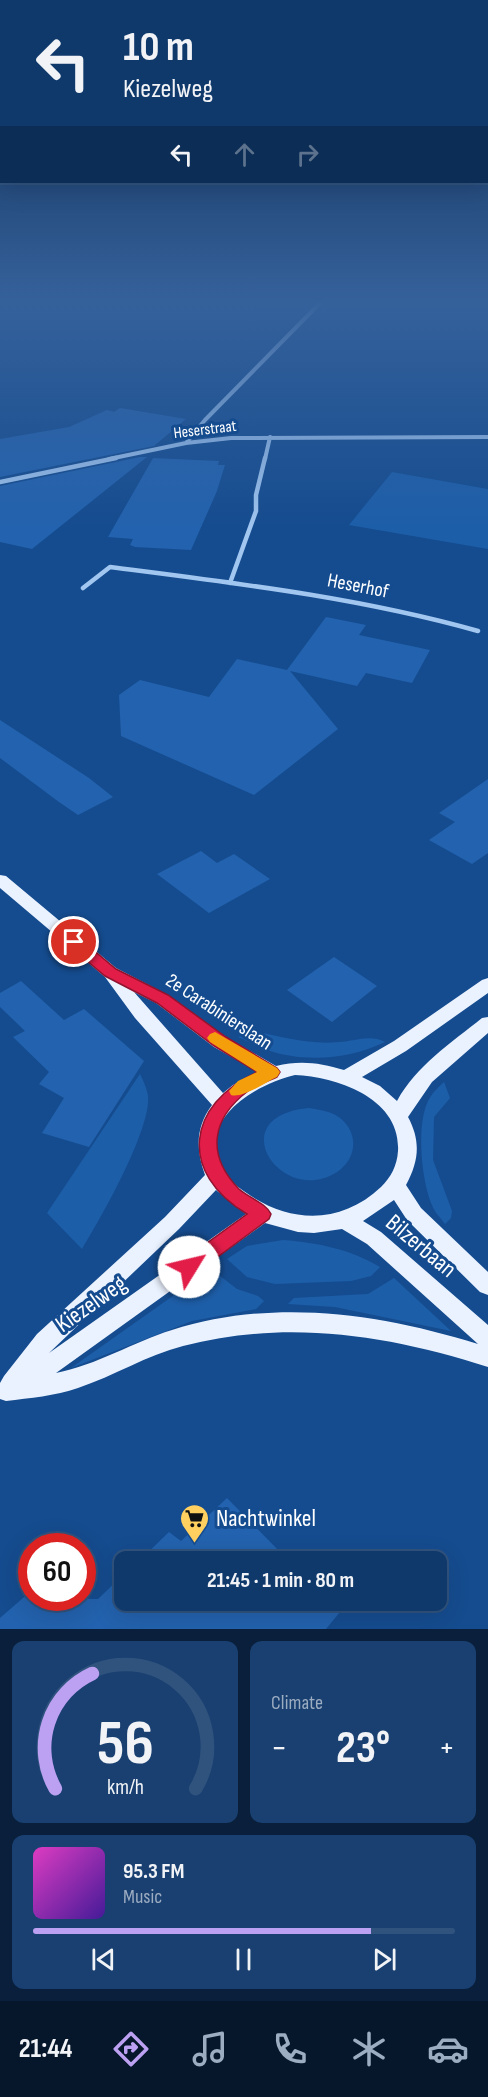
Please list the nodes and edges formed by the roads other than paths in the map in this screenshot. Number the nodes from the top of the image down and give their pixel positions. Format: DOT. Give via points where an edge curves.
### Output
graph roads {
  1 [pos="247,377"];
  2 [pos="270,437"];
  3 [pos="488,437"];
  4 [pos="186,443"];
  5 [pos="0,482"];
  6 [pos="230,583"];
  7 [pos="83,588"];
  8 [pos="478,631"];
  9 [pos="0,880"];
  10 [pos="110,972"];
  11 [pos="488,984"];
  12 [pos="488,1023"];
  13 [pos="272,1072"];
  14 [pos="347,1077"];
  15 [pos="222,1104"];
  16 [pos="398,1117"];
  17 [pos="216,1177"];
  18 [pos="396,1186"];
  19 [pos="262,1214"];
  20 [pos="344,1220"];
  21 [pos="488,1286"];
  22 [pos="488,1339"];
  23 [pos="488,1356"];
  24 [pos="3,1393"];
  1 -- 4 [label="street"];
  2 -- 3 [label="street, Heserstraat"];
  2 -- 4 [label="street, Heserstraat"];
  2 -- 6 [label="street" via="256,511"];
  4 -- 5 [label="street, Heserstraat"];
  6 -- 7 [label="street, Heserhof" via="110,567"];
  6 -- 8 [label="street, Heserhof" via="300,590 422,614"];
  9 -- 10 [label="main road, 2e Carabinierslaan"];
  10 -- 13 [label="main road, 2e Carabinierslaan" via="162,999"];
  10 -- 15 [label="main road, 2e Carabinierslaan" via="141,1014"];
  11 -- 14 [label="main road" via="400,1046"];
  12 -- 16 [label="main road" via="433,1068 407,1096"];
  13 -- 14 [label="main road" via="313,1068"];
  13 -- 15 [label="main road" via="244,1085"];
  14 -- 16 [label="main road" via="374,1092"];
  15 -- 17 [label="main road" via="208,1136"];
  16 -- 18 [label="main road" via="408,1144 407,1160"];
  17 -- 19 [label="main road" via="240,1201"];
  17 -- 24 [label="main road, Kiezelweg" via="45,1341"];
  18 -- 20 [label="main road" via="373,1206"];
  18 -- 21 [label="main road, Bilzerbaan" via="414,1214"];
  19 -- 20 [label="main road" via="306,1224"];
  19 -- 24 [label="main road, Kiezelweg" via="64,1356"];
  20 -- 22 [label="main road, Bilzerbaan" via="382,1244"];
  23 -- 24 [label="main road" via="413,1335 342,1323 249,1322 181,1337 75,1378"];
}
